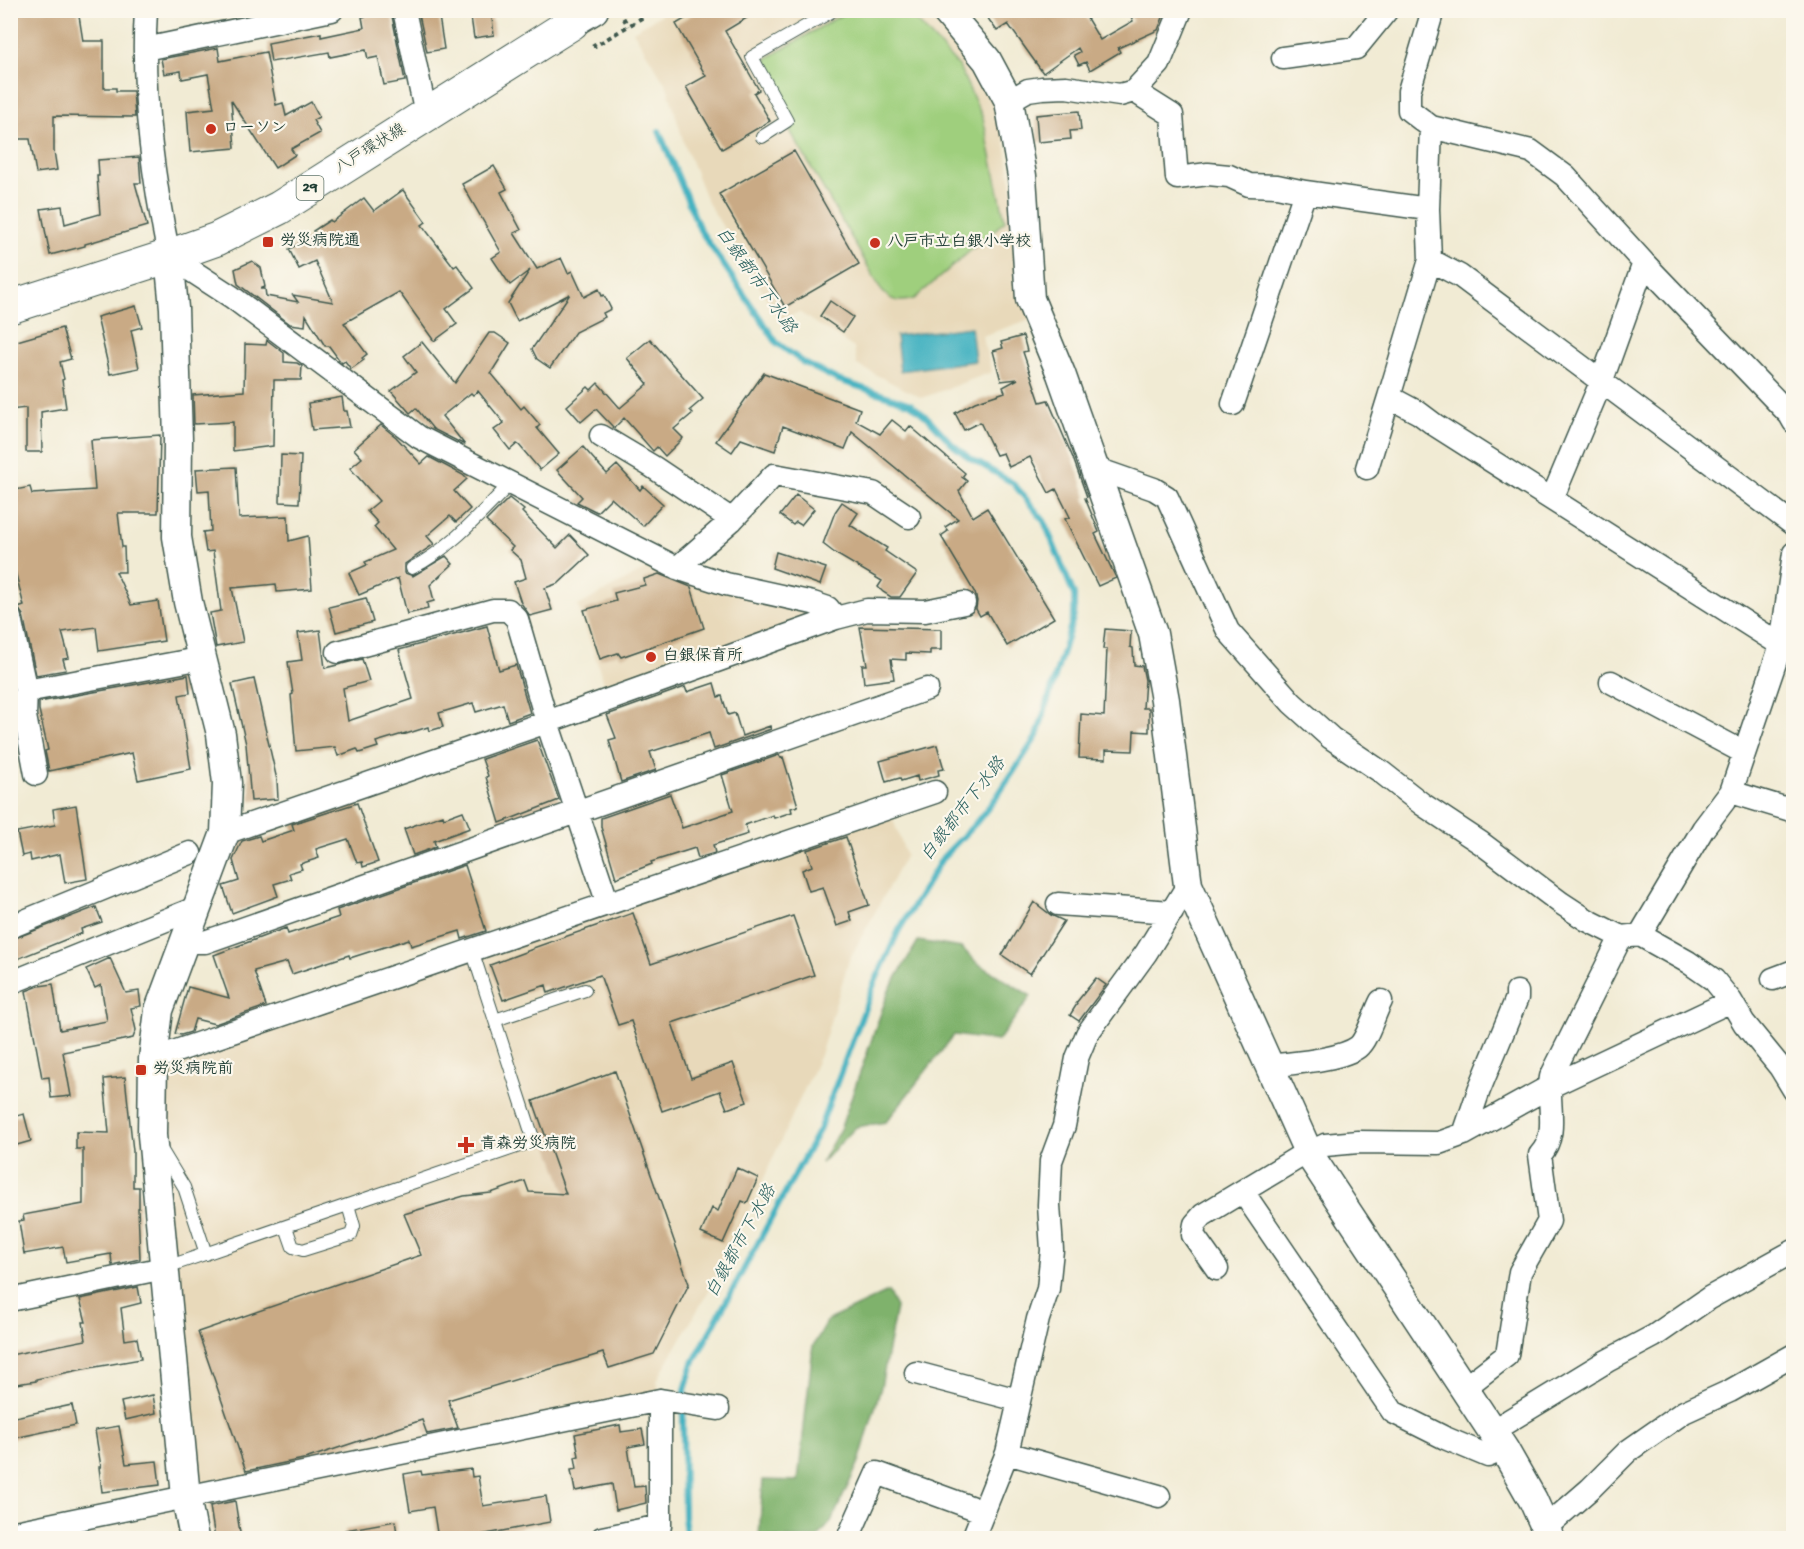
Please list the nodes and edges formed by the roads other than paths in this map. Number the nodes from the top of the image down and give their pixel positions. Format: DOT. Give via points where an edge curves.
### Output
graph roads {
  1 [pos="146,10"];
  2 [pos="332,10"];
  3 [pos="404,10"];
  4 [pos="834,10"];
  5 [pos="945,10"];
  6 [pos="1181,10"];
  7 [pos="1387,10"];
  8 [pos="1433,10"];
  9 [pos="582,22"];
  10 [pos="145,49"];
  11 [pos="1283,58"];
  12 [pos="1134,91"];
  13 [pos="1009,100"];
  14 [pos="426,115"];
  15 [pos="1431,127"];
  16 [pos="762,137"];
  17 [pos="1305,192"];
  18 [pos="1428,209"];
  19 [pos="169,256"];
  20 [pos="1430,260"];
  21 [pos="1644,263"];
  22 [pos="10,306"];
  23 [pos="1602,381"];
  24 [pos="1389,397"];
  25 [pos="1233,404"];
  26 [pos="1794,422"];
  27 [pos="601,436"];
  28 [pos="1094,468"];
  29 [pos="1367,468"];
  30 [pos="511,483"];
  31 [pos="1552,499"];
  32 [pos="909,518"];
  33 [pos="732,520"];
  34 [pos="1794,525"];
  35 [pos="1794,553"];
  36 [pos="412,568"];
  37 [pos="676,568"];
  38 [pos="964,603"];
  39 [pos="10,618"];
  40 [pos="836,618"];
  41 [pos="1781,645"];
  42 [pos="338,652"];
  43 [pos="203,658"];
  44 [pos="1611,682"];
  45 [pos="927,689"];
  46 [pos="26,691"];
  47 [pos="547,722"];
  48 [pos="1743,752"];
  49 [pos="36,774"];
  50 [pos="935,792"];
  51 [pos="1731,792"];
  52 [pos="1794,811"];
  53 [pos="577,812"];
  54 [pos="225,832"];
  55 [pos="190,853"];
  56 [pos="1188,885"];
  57 [pos="608,904"];
  58 [pos="1058,904"];
  59 [pos="198,907"];
  60 [pos="1172,912"];
  61 [pos="10,927"];
  62 [pos="1630,936"];
  63 [pos="183,942"];
  64 [pos="472,950"];
  65 [pos="10,983"];
  66 [pos="585,990"];
  67 [pos="1516,992"];
  68 [pos="1381,1001"];
  69 [pos="1731,1001"];
  70 [pos="495,1020"];
  71 [pos="153,1059"];
  72 [pos="1270,1066"];
  73 [pos="1549,1087"];
  74 [pos="1794,1090"];
  75 [pos="1464,1134"];
  76 [pos="152,1135"];
  77 [pos="1310,1154"];
  78 [pos="1243,1192"];
  79 [pos="348,1205"];
  80 [pos="286,1227"];
  81 [pos="1794,1251"];
  82 [pos="206,1254"];
  83 [pos="164,1268"];
  84 [pos="1218,1269"];
  85 [pos="10,1300"];
  86 [pos="1794,1355"];
  87 [pos="916,1373"];
  88 [pos="1464,1388"];
  89 [pos="660,1400"];
  90 [pos="1018,1400"];
  91 [pos="718,1409"];
  92 [pos="1498,1440"];
  93 [pos="1007,1453"];
  94 [pos="1159,1496"];
  95 [pos="186,1497"];
  96 [pos="984,1512"];
  97 [pos="10,1533"];
  98 [pos="1548,1533"];
  99 [pos="974,1538"];
  100 [pos="194,1539"];
  101 [pos="602,1539"];
  102 [pos="848,1539"];
  1 -- 10 [label="street"];
  2 -- 10 [label="street"];
  3 -- 14 [label="street"];
  4 -- 16 [label="lane" via="752,57 787,121"];
  5 -- 13 [label="street" via="987,60"];
  6 -- 12 [label="street" via="1159,64"];
  7 -- 11 [label="street" via="1356,48"];
  8 -- 15 [label="street" via="1409,91 1409,110"];
  9 -- 14 [label="main road, 八戸環状線 / 29"];
  10 -- 19 [label="street" via="153,163"];
  12 -- 13 [label="street" via="1120,95 1066,87 1042,88"];
  12 -- 17 [label="street" via="1172,115 1177,178 1229,176 1249,184"];
  13 -- 28 [label="street" via="1022,176 1030,299"];
  14 -- 19 [label="main road, 八戸環状線 / 29" via="279,208"];
  15 -- 18 [label="street"];
  15 -- 21 [label="street" via="1531,151 1565,176"];
  17 -- 18 [label="street"];
  17 -- 25 [label="street"];
  18 -- 20 [label="street"];
  19 -- 22 [label="main road, 八戸環状線 / 29"];
  19 -- 30 [label="street" via="232,297 419,437"];
  19 -- 43 [label="street" via="174,308 177,537"];
  20 -- 23 [label="street" via="1460,276"];
  20 -- 24 [label="street"];
  21 -- 23 [label="street"];
  21 -- 26 [label="street"];
  23 -- 31 [label="street"];
  23 -- 34 [label="street"];
  24 -- 29 [label="street"];
  24 -- 31 [label="street"];
  27 -- 33 [label="street"];
  28 -- 56 [label="street" via="1153,634"];
  28 -- 62 [label="street" via="1167,497 1228,631 1292,703 1331,738 1561,903 1587,920"];
  30 -- 36 [label="lane" via="470,524 428,560"];
  30 -- 37 [label="street"];
  31 -- 41 [label="street"];
  32 -- 33 [label="street" via="873,493 774,475"];
  33 -- 37 [label="street"];
  35 -- 41 [label="street"];
  37 -- 40 [label="street" via="726,584 813,603 828,608"];
  38 -- 40 [label="street" via="925,611 867,610"];
  39 -- 46 [label="street"];
  40 -- 47 [label="street"];
  41 -- 48 [label="street"];
  42 -- 47 [label="street" via="493,610 508,610 517,619"];
  43 -- 46 [label="street"];
  43 -- 54 [label="street" via="224,754"];
  44 -- 48 [label="street"];
  45 -- 53 [label="street"];
  46 -- 49 [label="street" via="25,716"];
  47 -- 53 [label="street"];
  47 -- 54 [label="street"];
  48 -- 51 [label="street"];
  50 -- 57 [label="street"];
  51 -- 52 [label="street"];
  51 -- 62 [label="street"];
  53 -- 57 [label="street"];
  53 -- 63 [label="street" via="205,942"];
  54 -- 59 [label="street"];
  55 -- 61 [label="street"];
  56 -- 60 [label="street"];
  56 -- 72 [label="street"];
  57 -- 64 [label="street"];
  58 -- 60 [label="street"];
  59 -- 63 [label="street"];
  59 -- 65 [label="street"];
  60 -- 90 [label="street" via="1088,1034 1077,1058 1064,1126 1051,1161 1052,1250 1048,1289"];
  62 -- 69 [label="street" via="1688,962 1714,980"];
  62 -- 73 [label="street"];
  63 -- 71 [label="street" via="159,1010"];
  64 -- 70 [label="lane"];
  64 -- 71 [label="street"];
  66 -- 70 [label="lane"];
  67 -- 75 [label="street" via="1517,998"];
  68 -- 72 [label="street" via="1359,1047 1326,1058"];
  69 -- 73 [label="street"];
  69 -- 74 [label="street"];
  70 -- 79 [label="lane" via="534,1141"];
  71 -- 76 [label="street"];
  72 -- 77 [label="street"];
  73 -- 75 [label="street"];
  73 -- 88 [label="street" via="1553,1118 1546,1148 1540,1155 1549,1221 1520,1272 1507,1355"];
  75 -- 77 [label="street" via="1439,1143 1325,1145"];
  76 -- 82 [label="lane" via="183,1187"];
  76 -- 83 [label="street"];
  77 -- 78 [label="street"];
  77 -- 88 [label="street"];
  78 -- 84 [label="street" via="1203,1215 1195,1224 1193,1235"];
  78 -- 92 [label="street" via="1393,1412 1488,1456"];
  79 -- 80 [label="lane"];
  79 -- 80 [label="lane" via="354,1226 351,1235 303,1250 293,1247"];
  80 -- 82 [label="lane"];
  81 -- 92 [label="street" via="1607,1361"];
  82 -- 83 [label="lane"];
  83 -- 85 [label="street"];
  83 -- 95 [label="street"];
  86 -- 98 [label="street" via="1684,1412 1628,1451"];
  87 -- 90 [label="street"];
  88 -- 92 [label="street"];
  89 -- 91 [label="street"];
  89 -- 95 [label="street"];
  89 -- 101 [label="street" via="660,1526"];
  90 -- 93 [label="street"];
  92 -- 98 [label="street"];
  93 -- 94 [label="street"];
  93 -- 96 [label="street"];
  95 -- 97 [label="street"];
  95 -- 100 [label="street"];
  96 -- 99 [label="street"];
  96 -- 102 [label="street" via="877,1473"];
}
